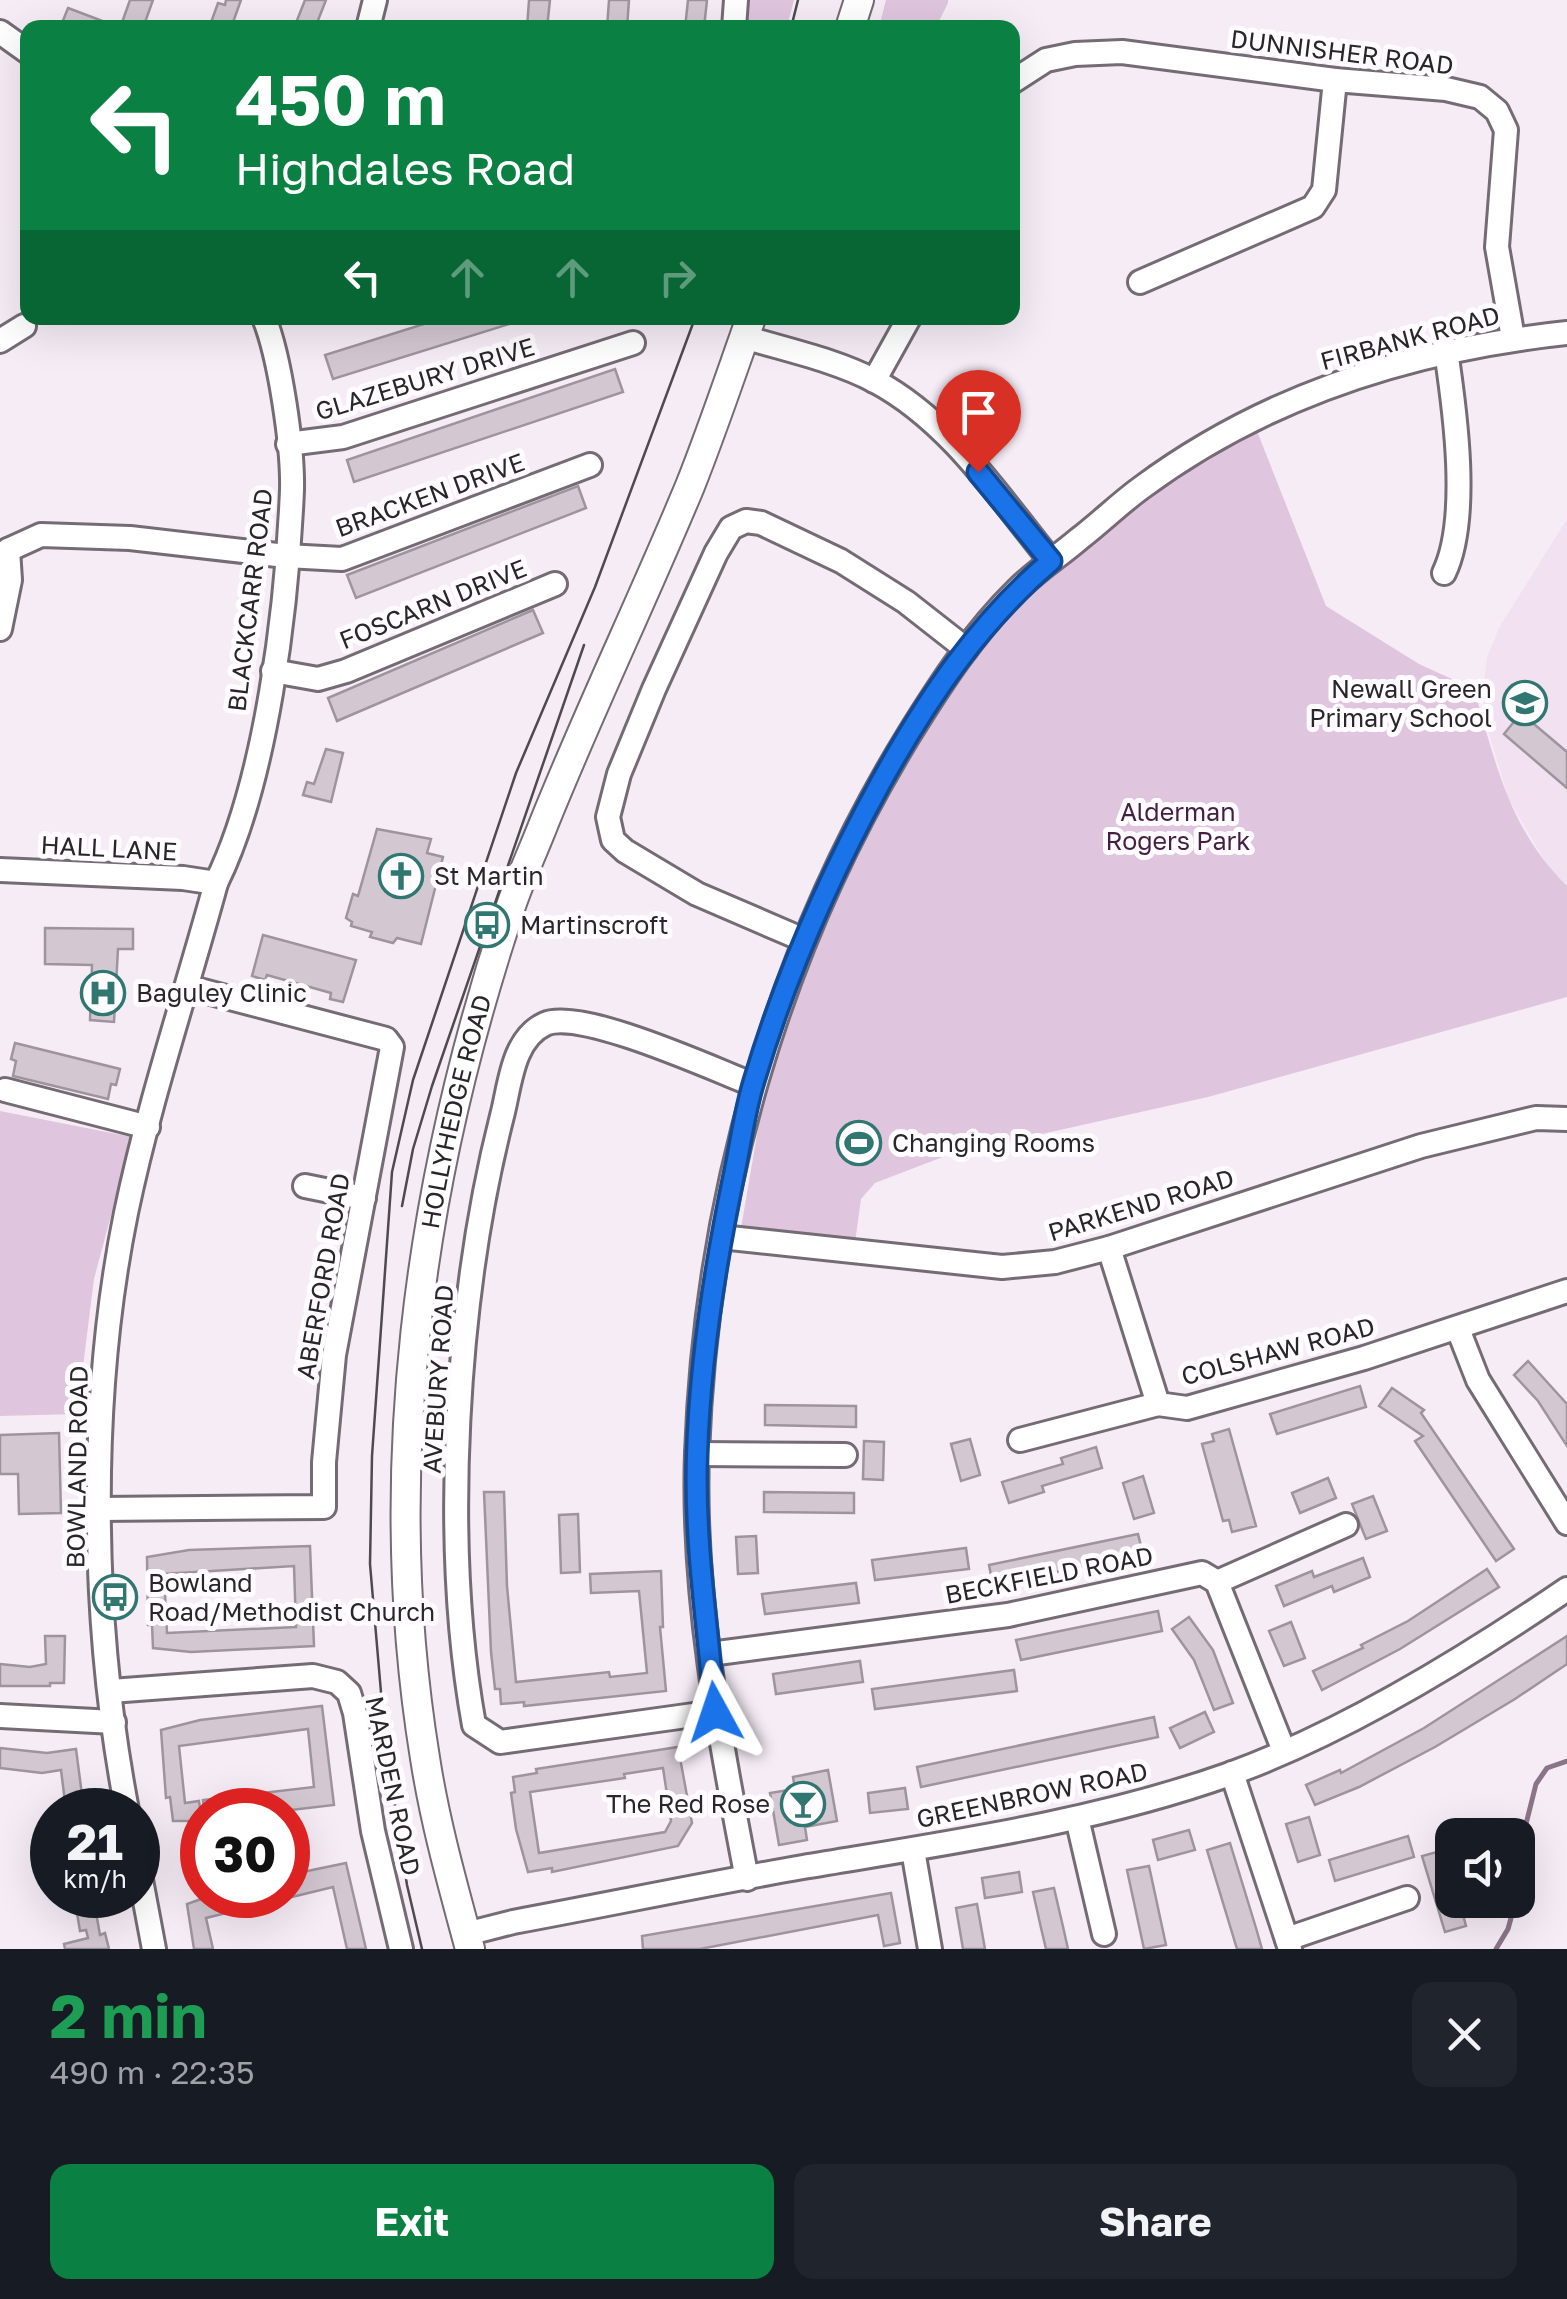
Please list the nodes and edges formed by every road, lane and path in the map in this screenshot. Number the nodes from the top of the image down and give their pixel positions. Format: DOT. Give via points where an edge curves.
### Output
graph roads {
  1 [pos="1020,77"];
  2 [pos="1335,80"];
  3 [pos="1140,282"];
  4 [pos="271,325"];
  5 [pos="905,325"];
  6 [pos="24,326"];
  7 [pos="747,328"];
  8 [pos="1567,333"];
  9 [pos="1513,338"];
  10 [pos="0,341"];
  11 [pos="633,343"];
  12 [pos="1446,351"];
  13 [pos="874,381"];
  14 [pos="288,444"];
  15 [pos="590,465"];
  16 [pos="4,546"];
  17 [pos="286,556"];
  18 [pos="1051,561"];
  19 [pos="1444,573"];
  20 [pos="555,584"];
  21 [pos="0,629"];
  22 [pos="966,649"];
  23 [pos="273,671"];
  24 [pos="0,870"];
  25 [pos="216,883"];
  26 [pos="804,940"];
  27 [pos="188,987"];
  28 [pos="752,1084"];
  29 [pos="4,1090"];
  30 [pos="1567,1119"];
  31 [pos="148,1128"];
  32 [pos="305,1186"];
  33 [pos="364,1198"];
  34 [pos="721,1237"];
  35 [pos="1109,1248"];
  36 [pos="1567,1291"];
  37 [pos="1458,1329"];
  38 [pos="1158,1404"];
  39 [pos="1020,1440"];
  40 [pos="697,1454"];
  41 [pos="845,1455"];
  42 [pos="99,1508"];
  43 [pos="1567,1523"];
  44 [pos="1346,1525"];
  45 [pos="1216,1582"];
  46 [pos="1567,1588"];
  47 [pos="710,1654"];
  48 [pos="111,1691"];
  49 [pos="715,1712"];
  50 [pos="0,1716"];
  51 [pos="114,1722"];
  52 [pos="1284,1751"];
  53 [pos="1232,1773"];
  54 [pos="124,1788"];
  55 [pos="1077,1818"];
  56 [pos="913,1850"];
  57 [pos="747,1878"];
  58 [pos="1406,1898"];
  59 [pos="148,1918"];
  60 [pos="1104,1934"];
  61 [pos="468,1942"];
  62 [pos="1288,1944"];
  63 [pos="154,1949"];
  64 [pos="400,1949"];
  65 [pos="930,1949"];
  1 -- 2 [label="street, DUNNISHER ROAD" via="1046,60 1122,52"];
  2 -- 3 [label="street" via="1324,190 1313,207"];
  2 -- 9 [label="street, DUNNISHER ROAD" via="1446,89 1480,97 1497,111 1506,130 1497,247"];
  4 -- 14 [label="street, BLACKCARR ROAD"];
  5 -- 13 [label="street"];
  6 -- 10 [label="street"];
  7 -- 13 [label="street"];
  7 -- 61 [label="street, HOLLYHEDGE ROAD" via="691,484 507,916 464,1055 425,1246 407,1453 409,1591 425,1762"];
  8 -- 9 [label="street, FIRBANK ROAD"];
  9 -- 12 [label="street, FIRBANK ROAD"];
  11 -- 14 [label="street, GLAZEBURY DRIVE" via="343,437"];
  12 -- 18 [label="street, FIRBANK ROAD" via="1343,380 1263,413 1139,489"];
  12 -- 19 [label="street" via="1458,434 1454,553"];
  13 -- 18 [label="street" via="955,443"];
  14 -- 17 [label="street, BLACKCARR ROAD"];
  15 -- 17 [label="street, BRACKEN DRIVE" via="342,559"];
  16 -- 17 [label="street, BRACKEN DRIVE" via="41,535 130,538"];
  16 -- 21 [label="street" via="10,580"];
  17 -- 23 [label="street, BLACKCARR ROAD"];
  18 -- 22 [label="street, FIRBANK ROAD"];
  20 -- 23 [label="street, FOSCARN DRIVE" via="346,671 318,679"];
  22 -- 26 [label="street, FIRBANK ROAD" via="894,758"];
  22 -- 26 [label="street" via="841,561 761,523 732,528 716,553 619,774 608,817 613,840 698,894"];
  23 -- 25 [label="street, BLACKCARR ROAD" via="232,850"];
  24 -- 25 [label="street, HALL LANE"];
  25 -- 27 [label="street, BOWLAND ROAD"];
  26 -- 28 [label="street, FIRBANK ROAD"];
  27 -- 31 [label="street, BOWLAND ROAD"];
  27 -- 33 [label="street, ABERFORD ROAD" via="390,1043"];
  28 -- 34 [label="street, FIRBANK ROAD"];
  28 -- 49 [label="street, AVEBURY ROAD" via="610,1030 566,1020 532,1032 519,1050 496,1138 473,1269 463,1380 458,1587 474,1726 500,1742"];
  29 -- 31 [label="street"];
  30 -- 35 [label="street, PARKEND ROAD" via="1536,1118 1421,1146"];
  31 -- 42 [label="street, BOWLAND ROAD" via="126,1214 108,1338"];
  32 -- 33 [label="street"];
  33 -- 42 [label="street, ABERFORD ROAD" via="334,1356 324,1507"];
  34 -- 35 [label="street, PARKEND ROAD" via="1002,1267"];
  34 -- 40 [label="street, FIRBANK ROAD" via="704,1341"];
  35 -- 38 [label="street, COLSHAW ROAD"];
  36 -- 37 [label="street, COLSHAW ROAD"];
  37 -- 38 [label="street, COLSHAW ROAD" via="1186,1408"];
  37 -- 43 [label="street" via="1478,1380"];
  38 -- 39 [label="street"];
  40 -- 41 [label="street"];
  40 -- 47 [label="street, FIRBANK ROAD"];
  42 -- 48 [label="street, BOWLAND ROAD"];
  44 -- 45 [label="street"];
  45 -- 47 [label="street, BECKFIELD ROAD" via="1190,1575 1008,1615"];
  45 -- 52 [label="street"];
  46 -- 52 [label="street, GREENBROW ROAD" via="1490,1642"];
  47 -- 49 [label="street, FIRBANK ROAD"];
  48 -- 51 [label="street, BOWLAND ROAD"];
  48 -- 64 [label="street, MARDEN ROAD" via="313,1676 337,1682 355,1714"];
  49 -- 57 [label="street, FIRBANK ROAD"];
  50 -- 51 [label="street"];
  51 -- 54 [label="street, BOWLAND ROAD"];
  52 -- 53 [label="street, GREENBROW ROAD"];
  53 -- 55 [label="street, GREENBROW ROAD"];
  53 -- 62 [label="street"];
  55 -- 56 [label="street, GREENBROW ROAD"];
  55 -- 60 [label="street"];
  56 -- 57 [label="street, GREENBROW ROAD"];
  56 -- 65 [label="street"];
  57 -- 61 [label="street, GREENBROW ROAD" via="513,1922"];
  58 -- 62 [label="street"];
  59 -- 63 [label="street"];
}
